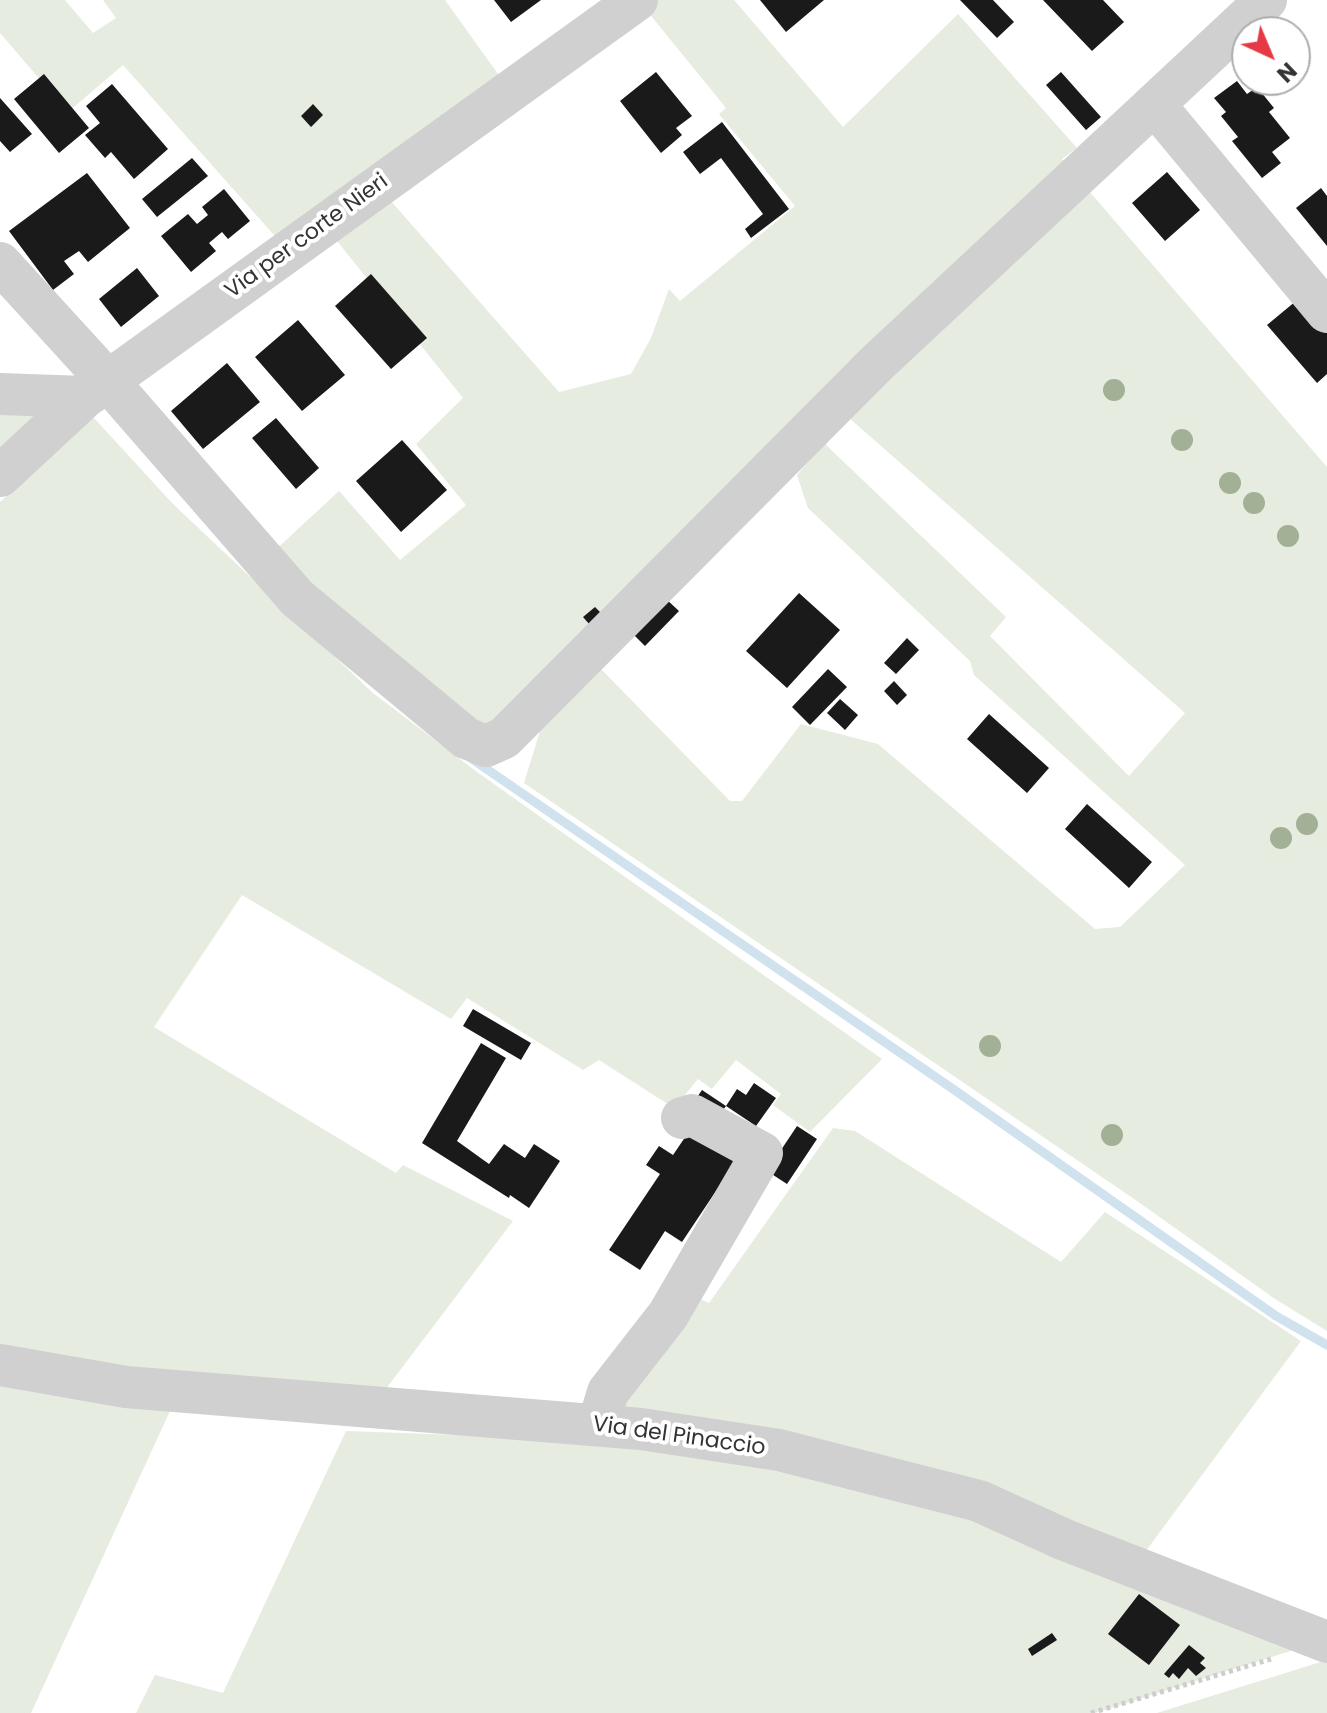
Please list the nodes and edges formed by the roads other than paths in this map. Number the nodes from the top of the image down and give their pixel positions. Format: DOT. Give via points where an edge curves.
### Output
graph roads {
  1 [pos="637,0"];
  2 [pos="1266,0"];
  3 [pos="1155,105"];
  4 [pos="0,263"];
  5 [pos="1327,312"];
  6 [pos="97,389"];
  7 [pos="0,394"];
  8 [pos="0,476"];
  9 [pos="682,1118"];
  10 [pos="0,1365"];
  11 [pos="598,1425"];
  12 [pos="1326,1642"];
  1 -- 6 [label="street, Via per corte Nieri"];
  2 -- 3 [label="street"];
  3 -- 5 [label="street"];
  3 -- 6 [label="street" via="876,364 504,738 486,746 466,738 297,598"];
  4 -- 6 [label="street"];
  6 -- 7 [label="street"];
  6 -- 8 [label="street, Via per corte Nieri"];
  9 -- 11 [label="street" via="692,1115 762,1153 668,1315 608,1392"];
  10 -- 11 [label="street, Via del Pinaccio" via="126,1387"];
  11 -- 12 [label="street, Via del Pinaccio" via="779,1450 979,1501"];
}
